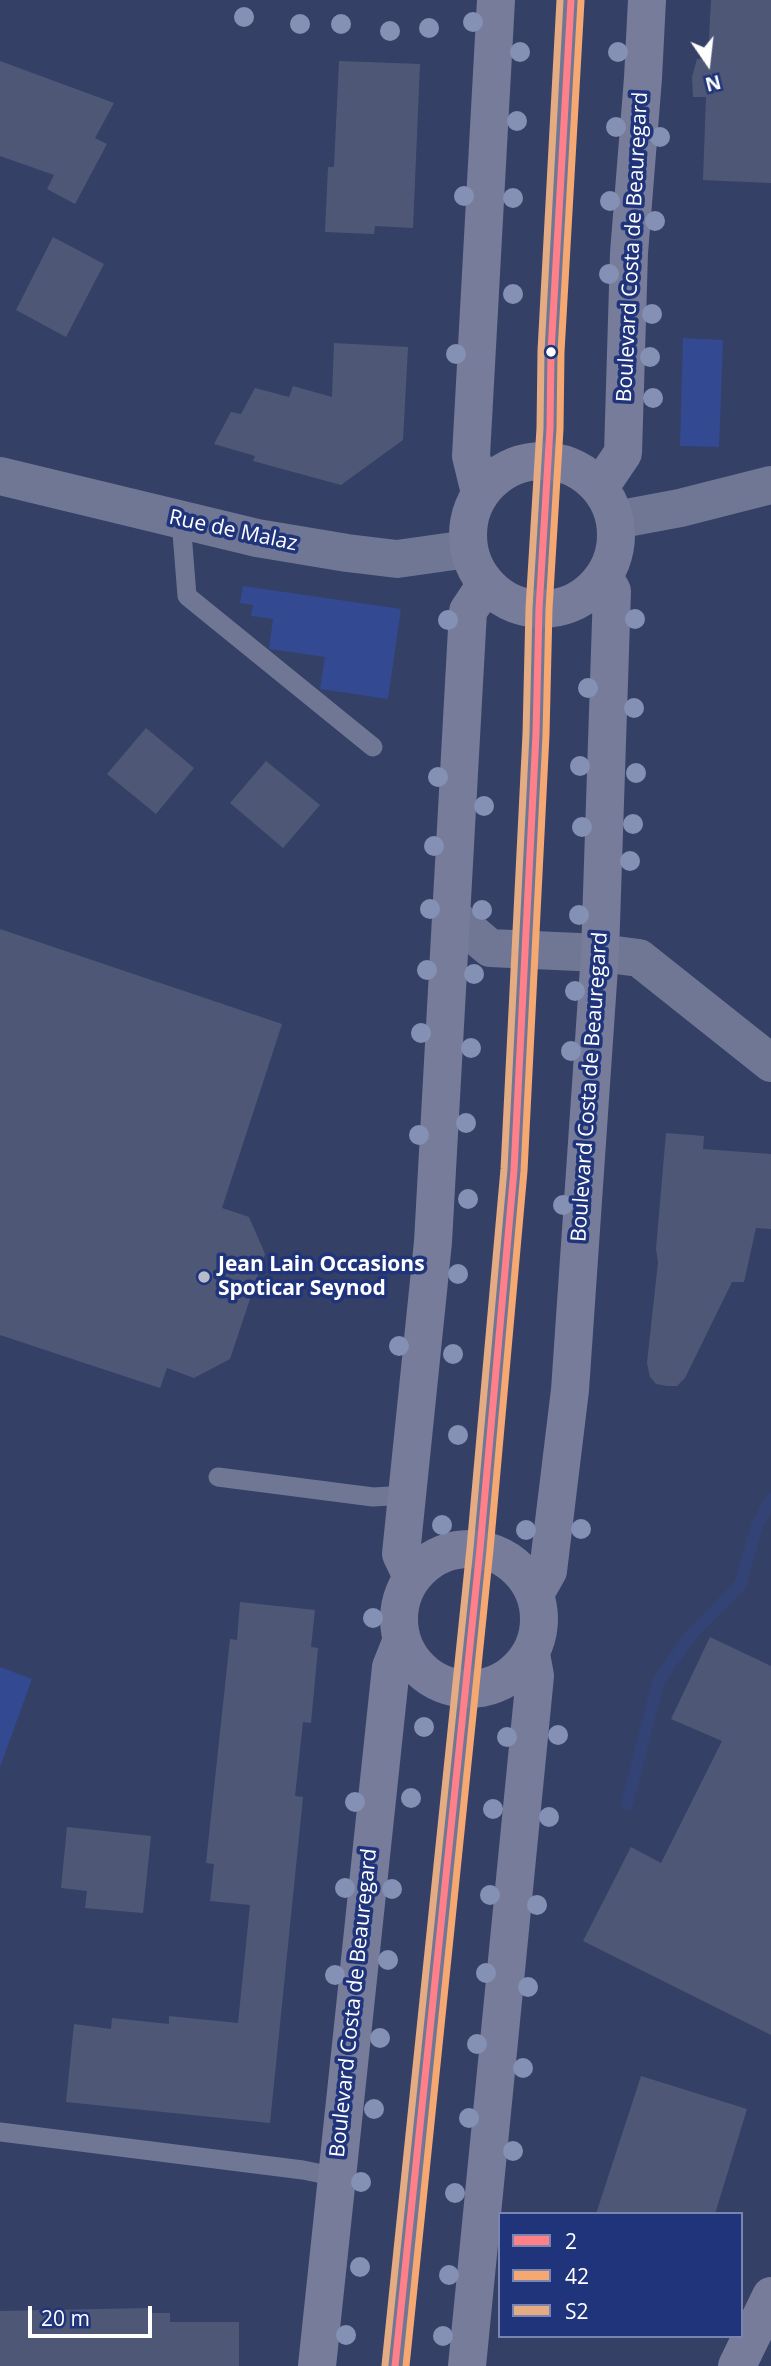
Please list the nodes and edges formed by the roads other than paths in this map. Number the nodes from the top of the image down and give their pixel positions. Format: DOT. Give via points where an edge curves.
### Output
graph roads {
  1 [pos="496,0"];
  2 [pos="571,0"];
  3 [pos="647,0"];
  4 [pos="548,460"];
  5 [pos="0,477"];
  6 [pos="771,485"];
  7 [pos="480,493"];
  8 [pos="608,504"];
  9 [pos="181,520"];
  10 [pos="468,549"];
  11 [pos="604,577"];
  12 [pos="486,584"];
  13 [pos="539,609"];
  14 [pos="373,747"];
  15 [pos="452,916"];
  16 [pos="524,948"];
  17 [pos="600,953"];
  18 [pos="771,1063"];
  19 [pos="218,1477"];
  20 [pos="407,1495"];
  21 [pos="480,1549"];
  22 [pos="412,1577"];
  23 [pos="535,1594"];
  24 [pos="401,1642"];
  25 [pos="531,1654"];
  26 [pos="464,1690"];
  27 [pos="0,2133"];
  28 [pos="337,2177"];
  29 [pos="771,2296"];
  30 [pos="317,2366"];
  31 [pos="395,2366"];
  32 [pos="467,2366"];
  33 [pos="737,2366"];
  1 -- 7 [label="street" via="471,456"];
  2 -- 4 [label="lane"];
  3 -- 8 [label="street, Boulevard Costa de Beauregard" via="629,253 623,453"];
  4 -- 7 [label="street" via="522,463 499,474"];
  4 -- 8 [label="street" via="577,468"];
  4 -- 13 [label="lane"];
  5 -- 9 [label="street, Rue de Malaz"];
  6 -- 8 [label="street" via="680,508"];
  7 -- 10 [label="street" via="468,520"];
  8 -- 11 [label="street, Boulevard Costa de Beauregard" via="617,539"];
  9 -- 10 [label="street, Rue de Malaz" via="257,538 397,559"];
  9 -- 14 [label="lane" via="187,596"];
  10 -- 12 [label="street"];
  11 -- 13 [label="street" via="564,606"];
  11 -- 17 [label="street, Boulevard Costa de Beauregard" via="612,591"];
  12 -- 13 [label="street" via="510,602"];
  12 -- 15 [label="street" via="468,611"];
  13 -- 16 [label="lane"];
  15 -- 16 [label="street" via="489,947"];
  15 -- 20 [label="street" via="433,1242"];
  16 -- 17 [label="street"];
  16 -- 21 [label="lane" via="514,1170"];
  17 -- 18 [label="street" via="639,958"];
  17 -- 23 [label="street, Boulevard Costa de Beauregard" via="570,1390 548,1571"];
  19 -- 20 [label="lane" via="373,1497"];
  20 -- 22 [label="street" via="401,1554"];
  21 -- 22 [label="street, Boulevard Costa de Beauregard" via="442,1553"];
  21 -- 23 [label="street" via="503,1557 523,1573"];
  21 -- 26 [label="lane"];
  22 -- 24 [label="street, Boulevard Costa de Beauregard" via="398,1608"];
  23 -- 25 [label="street" via="540,1625"];
  24 -- 26 [label="street, Boulevard Costa de Beauregard" via="415,1667 437,1683"];
  24 -- 28 [label="street, Boulevard Costa de Beauregard" via="391,1667"];
  25 -- 26 [label="street" via="513,1674 490,1687"];
  25 -- 32 [label="street" via="535,1676"];
  26 -- 31 [label="lane"];
  27 -- 28 [label="lane"];
  28 -- 30 [label="street, Boulevard Costa de Beauregard"];
  29 -- 33 [label="street"];
}
